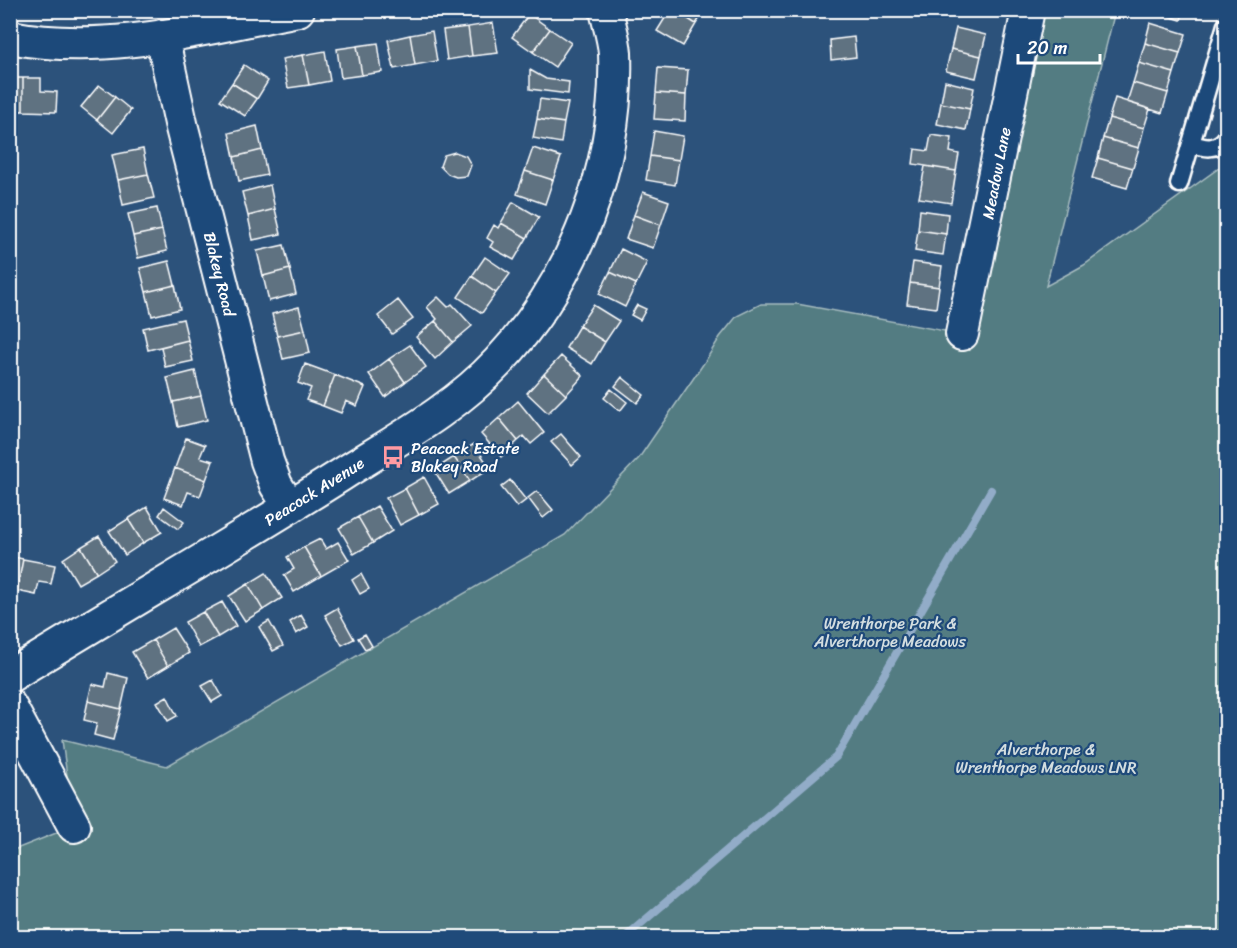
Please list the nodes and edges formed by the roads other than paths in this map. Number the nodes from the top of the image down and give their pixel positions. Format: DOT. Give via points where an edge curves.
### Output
graph roads {
  1 [pos="298,10"];
  2 [pos="606,10"];
  3 [pos="1028,10"];
  4 [pos="1227,25"];
  5 [pos="162,36"];
  6 [pos="10,37"];
  7 [pos="1227,138"];
  8 [pos="1191,144"];
  9 [pos="1179,184"];
  10 [pos="962,334"];
  11 [pos="290,507"];
  12 [pos="10,676"];
  13 [pos="10,706"];
  14 [pos="74,826"];
  1 -- 5 [label="street"];
  2 -- 11 [label="street, Peacock Avenue" via="615,51 613,114 603,172 562,274 498,362 445,410"];
  3 -- 10 [label="street, Meadow Lane"];
  4 -- 8 [label="lane"];
  5 -- 6 [label="street" via="86,45"];
  5 -- 11 [label="street, Blakey Road" via="267,461"];
  7 -- 8 [label="lane" via="1214,148"];
  8 -- 9 [label="lane"];
  11 -- 12 [label="street, Peacock Avenue"];
  13 -- 14 [label="street"];
}
